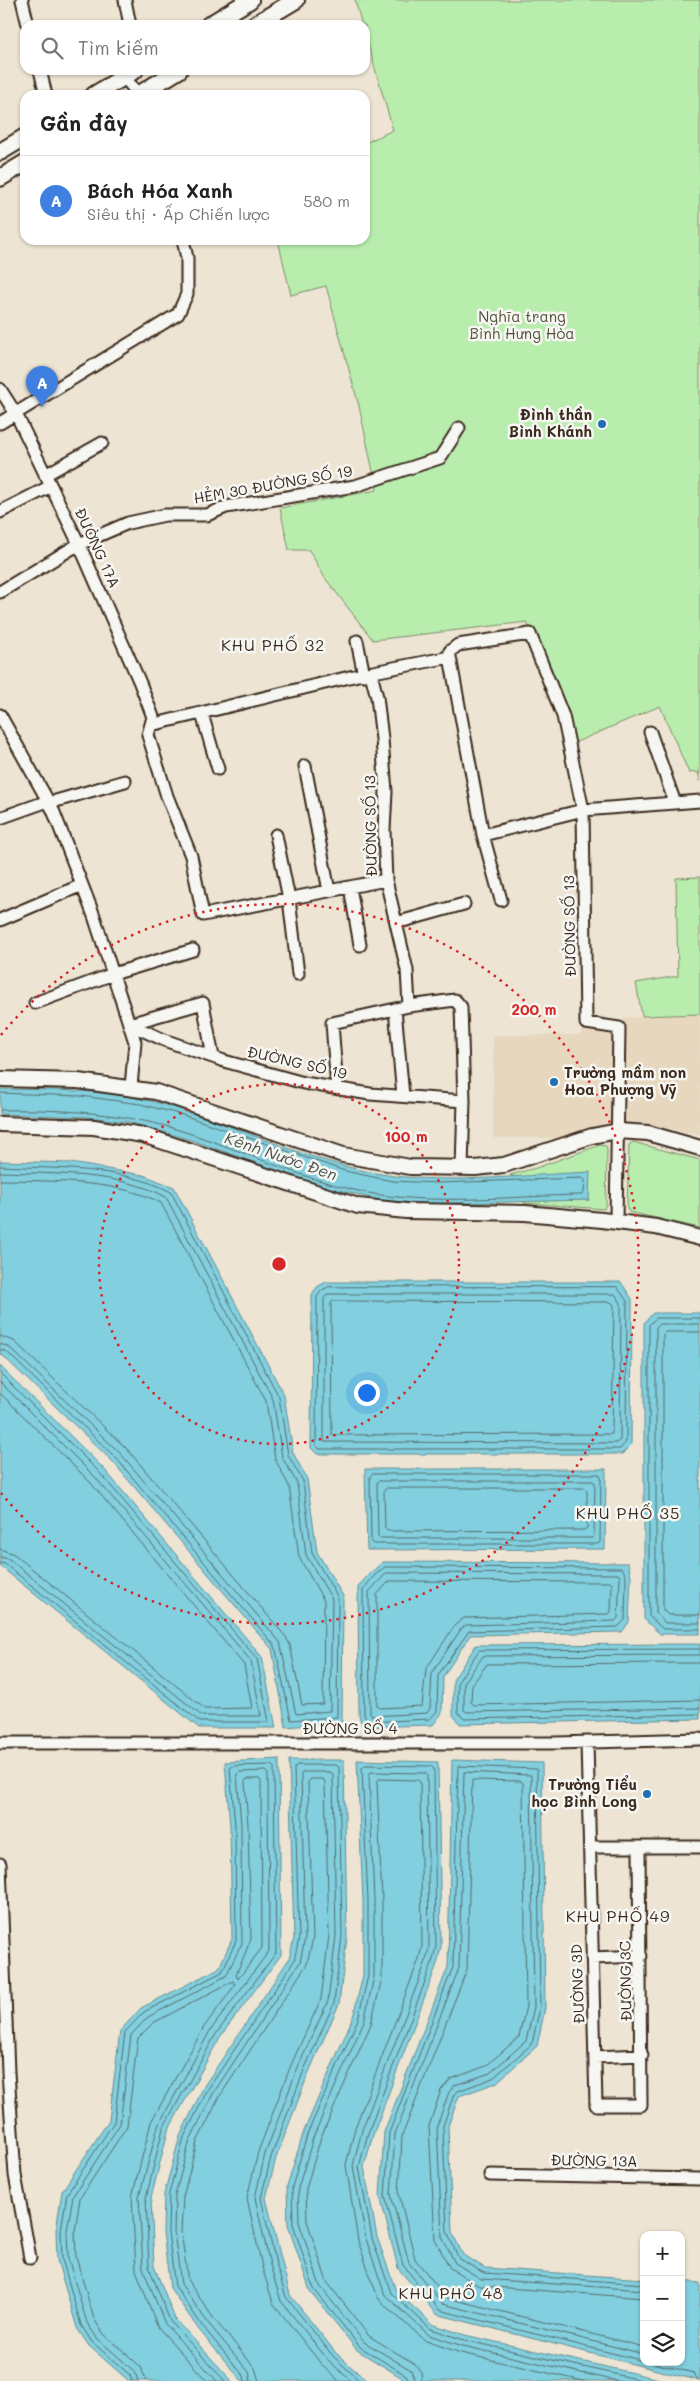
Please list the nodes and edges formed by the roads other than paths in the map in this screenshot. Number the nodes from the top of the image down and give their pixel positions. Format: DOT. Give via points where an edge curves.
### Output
graph roads {
  1 [pos="22,0"];
  2 [pos="125,0"];
  3 [pos="250,0"];
  4 [pos="296,0"];
  5 [pos="27,20"];
  6 [pos="129,20"];
  7 [pos="217,20"];
  8 [pos="262,20"];
  9 [pos="41,75"];
  10 [pos="126,75"];
  11 [pos="130,75"];
  12 [pos="171,75"];
  13 [pos="45,90"];
  14 [pos="102,90"];
  15 [pos="137,90"];
  16 [pos="147,90"];
  17 [pos="20,140"];
  18 [pos="0,152"];
  19 [pos="20,166"];
  20 [pos="0,178"];
  21 [pos="184,245"];
  22 [pos="0,389"];
  23 [pos="16,414"];
  24 [pos="0,424"];
  25 [pos="459,428"];
  26 [pos="102,443"];
  27 [pos="45,475"];
  28 [pos="51,486"];
  29 [pos="0,512"];
  30 [pos="79,544"];
  31 [pos="0,592"];
  32 [pos="357,640"];
  33 [pos="450,657"];
  34 [pos="368,675"];
  35 [pos="202,714"];
  36 [pos="0,715"];
  37 [pos="151,725"];
  38 [pos="650,732"];
  39 [pos="305,766"];
  40 [pos="218,769"];
  41 [pos="125,782"];
  42 [pos="700,801"];
  43 [pos="48,802"];
  44 [pos="675,803"];
  45 [pos="582,810"];
  46 [pos="0,818"];
  47 [pos="276,835"];
  48 [pos="483,835"];
  49 [pos="386,880"];
  50 [pos="82,884"];
  51 [pos="350,887"];
  52 [pos="329,891"];
  53 [pos="289,899"];
  54 [pos="501,900"];
  55 [pos="464,904"];
  56 [pos="0,920"];
  57 [pos="396,923"];
  58 [pos="360,945"];
  59 [pos="193,950"];
  60 [pos="113,974"];
  61 [pos="298,974"];
  62 [pos="35,1003"];
  63 [pos="410,1006"];
  64 [pos="395,1009"];
  65 [pos="129,1024"];
  66 [pos="213,1057"];
  67 [pos="0,1079"];
  68 [pos="131,1087"];
  69 [pos="337,1088"];
  70 [pos="403,1096"];
  71 [pos="464,1101"];
  72 [pos="0,1124"];
  73 [pos="618,1130"];
  74 [pos="700,1148"];
  75 [pos="462,1168"];
  76 [pos="616,1222"];
  77 [pos="700,1238"];
  78 [pos="700,1738"];
  79 [pos="588,1742"];
  80 [pos="0,1743"];
  81 [pos="590,1847"];
  82 [pos="639,1847"];
  83 [pos="700,1847"];
  84 [pos="0,1864"];
  85 [pos="641,1956"];
  86 [pos="592,1958"];
  87 [pos="642,2055"];
  88 [pos="595,2057"];
  89 [pos="596,2105"];
  90 [pos="490,2175"];
  91 [pos="698,2179"];
  92 [pos="30,2258"];
  1 -- 5 [label="street"];
  2 -- 6 [label="street"];
  3 -- 7 [label="main road"];
  4 -- 8 [label="main road"];
  9 -- 13 [label="street"];
  10 -- 14 [label="main road"];
  11 -- 15 [label="street"];
  12 -- 16 [label="main road"];
  17 -- 18 [label="main road"];
  19 -- 20 [label="main road"];
  21 -- 23 [label="street" via="187,294 178,314"];
  22 -- 23 [label="street, ĐƯỜNG 17A"];
  23 -- 24 [label="street"];
  23 -- 27 [label="street, ĐƯỜNG 17A"];
  25 -- 30 [label="street, HẺM 30 ĐƯỜNG SỐ 19" via="440,458 355,486 226,507 207,515 165,515 128,523"];
  26 -- 27 [label="street"];
  27 -- 28 [label="street, ĐƯỜNG 17A"];
  28 -- 29 [label="street"];
  28 -- 30 [label="street, ĐƯỜNG 17A"];
  30 -- 31 [label="street, HẺM 30 ĐƯỜNG SỐ 19"];
  30 -- 37 [label="street, ĐƯỜNG 17A" via="140,683 153,717"];
  32 -- 34 [label="street, ĐƯỜNG SỐ 13"];
  33 -- 34 [label="street"];
  33 -- 45 [label="street" via="450,651 458,645 530,634 563,716"];
  33 -- 48 [label="street"];
  34 -- 35 [label="street"];
  34 -- 49 [label="street, ĐƯỜNG SỐ 13" via="377,697 382,739"];
  35 -- 37 [label="street"];
  35 -- 40 [label="street"];
  36 -- 43 [label="street"];
  37 -- 53 [label="street, ĐƯỜNG 17A" via="148,735 167,796 191,856 203,915"];
  38 -- 44 [label="street"];
  39 -- 52 [label="street"];
  41 -- 43 [label="street"];
  42 -- 44 [label="street"];
  43 -- 46 [label="street"];
  43 -- 50 [label="street"];
  44 -- 45 [label="street"];
  45 -- 48 [label="street"];
  45 -- 73 [label="street, ĐƯỜNG SỐ 13" via="586,1023 619,1028"];
  47 -- 53 [label="street"];
  48 -- 54 [label="street"];
  49 -- 51 [label="street"];
  49 -- 57 [label="street, ĐƯỜNG SỐ 13"];
  50 -- 56 [label="street"];
  50 -- 60 [label="street"];
  51 -- 52 [label="street"];
  51 -- 58 [label="street"];
  52 -- 53 [label="street"];
  53 -- 61 [label="street"];
  55 -- 57 [label="street"];
  57 -- 63 [label="street, ĐƯỜNG SỐ 13"];
  59 -- 60 [label="street"];
  60 -- 62 [label="street"];
  60 -- 65 [label="street"];
  63 -- 64 [label="street"];
  63 -- 71 [label="street" via="455,1000 461,1007"];
  64 -- 69 [label="street" via="332,1023"];
  64 -- 70 [label="street"];
  65 -- 66 [label="street, ĐƯỜNG SỐ 19"];
  65 -- 66 [label="street" via="203,1002"];
  65 -- 68 [label="street" via="135,1042"];
  66 -- 69 [label="street, ĐƯỜNG SỐ 19" via="304,1083"];
  67 -- 68 [label="street" via="78,1081"];
  68 -- 75 [label="street" via="181,1099 357,1159 410,1167"];
  69 -- 70 [label="street, ĐƯỜNG SỐ 19"];
  70 -- 71 [label="street, ĐƯỜNG SỐ 19"];
  71 -- 75 [label="street"];
  72 -- 76 [label="street" via="94,1127 134,1133 365,1207 424,1212 538,1214"];
  73 -- 74 [label="street" via="648,1133"];
  73 -- 75 [label="street" via="520,1161"];
  73 -- 76 [label="street"];
  76 -- 77 [label="street" via="656,1227"];
  78 -- 79 [label="street, ĐƯỜNG SỐ 4"];
  79 -- 80 [label="street, ĐƯỜNG SỐ 4"];
  79 -- 81 [label="street, ĐƯỜNG 3D"];
  81 -- 82 [label="street"];
  81 -- 86 [label="street, ĐƯỜNG 3D"];
  82 -- 83 [label="street"];
  82 -- 85 [label="street, ĐƯỜNG 3C"];
  84 -- 92 [label="street" via="15,2175"];
  85 -- 86 [label="street"];
  85 -- 87 [label="street, ĐƯỜNG 3C"];
  86 -- 88 [label="street, ĐƯỜNG 3D"];
  87 -- 88 [label="street"];
  87 -- 89 [label="street, ĐƯỜNG 3C" via="642,2105"];
  88 -- 89 [label="street, ĐƯỜNG 3D"];
  90 -- 91 [label="street, ĐƯỜNG 13A"];
}
